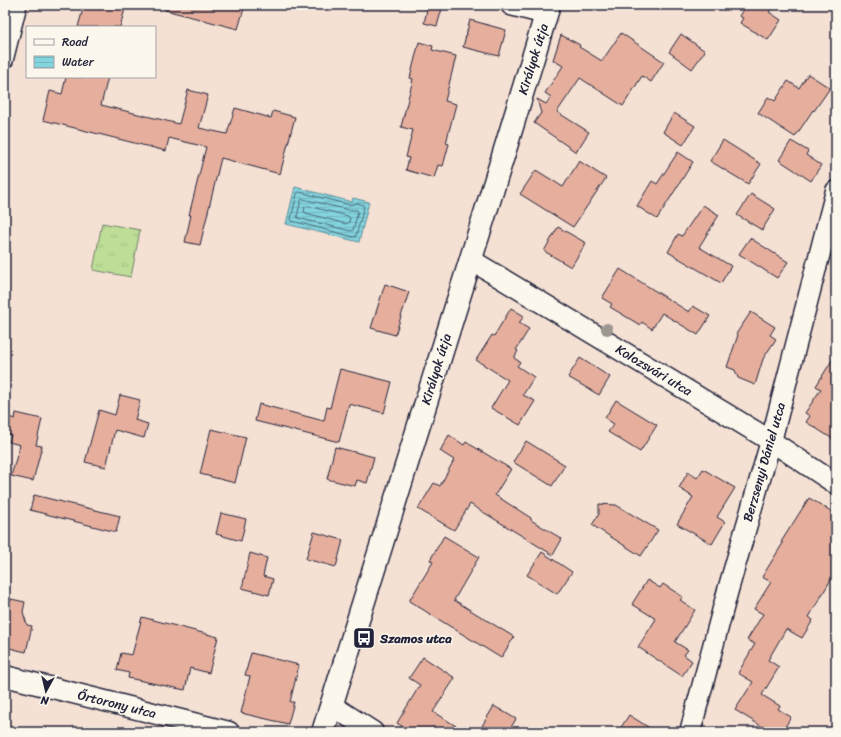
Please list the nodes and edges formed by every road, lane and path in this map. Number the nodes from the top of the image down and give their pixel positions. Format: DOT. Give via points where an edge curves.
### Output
graph roads {
  1 [pos="18,5"];
  2 [pos="511,5"];
  3 [pos="548,10"];
  4 [pos="5,61"];
  5 [pos="836,191"];
  6 [pos="470,260"];
  7 [pos="771,441"];
  8 [pos="836,484"];
  9 [pos="5,676"];
  10 [pos="331,705"];
  11 [pos="229,732"];
  12 [pos="323,732"];
  13 [pos="373,732"];
  14 [pos="690,732"];
  1 -- 4 [label="street"];
  2 -- 3 [label="street"];
  3 -- 6 [label="street, Királyok útja"];
  5 -- 7 [label="street, Berzsenyi Dániel utca"];
  6 -- 7 [label="street, Kolozsvári utca"];
  6 -- 10 [label="street, Királyok útja"];
  7 -- 8 [label="street, Kolozsvári utca"];
  7 -- 14 [label="street, Berzsenyi Dániel utca"];
  9 -- 11 [label="street, Őrtorony utca"];
  10 -- 12 [label="street, Királyok útja"];
  10 -- 13 [label="street"];
}
